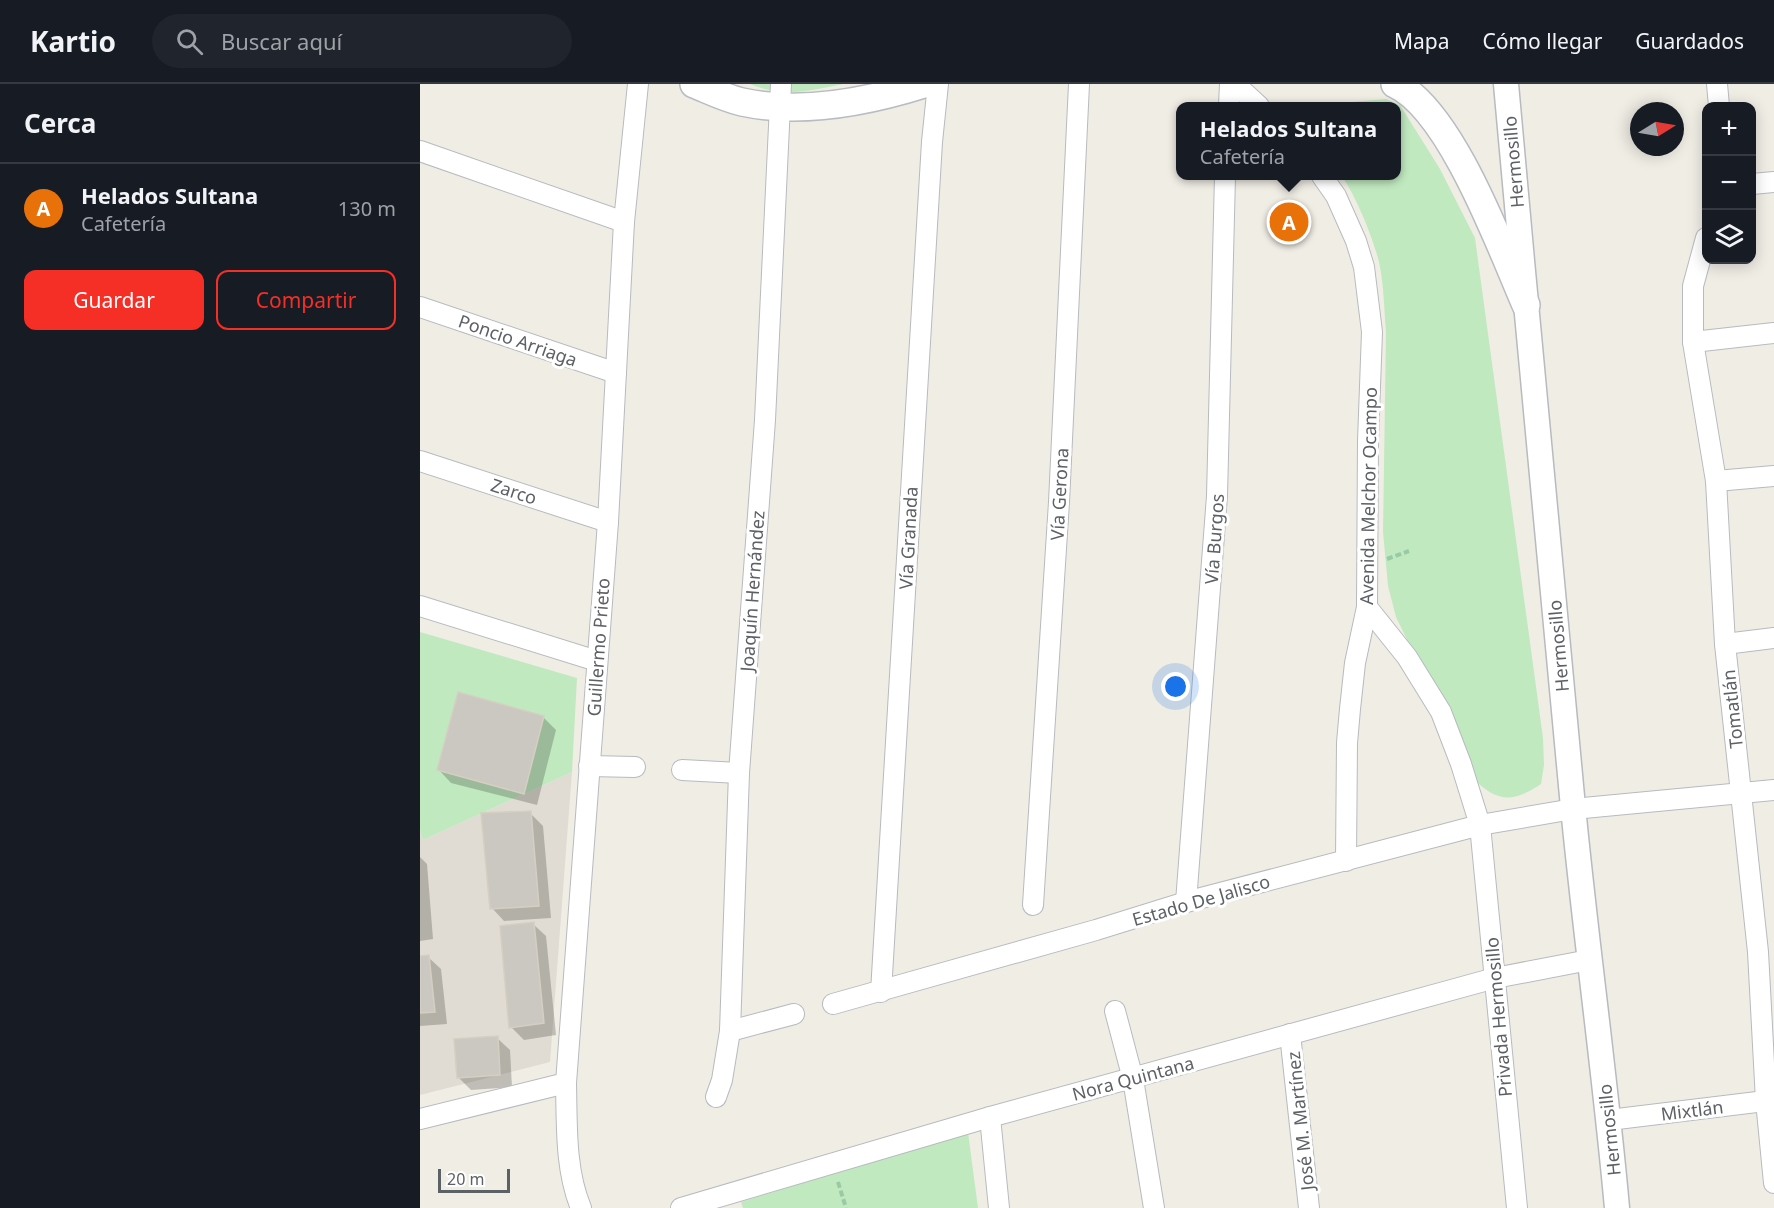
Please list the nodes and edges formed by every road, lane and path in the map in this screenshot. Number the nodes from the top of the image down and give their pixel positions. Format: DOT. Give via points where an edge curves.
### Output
graph roads {
  1 [pos="638,84"];
  2 [pos="694,84"];
  3 [pos="924,84"];
  4 [pos="938,84"];
  5 [pos="1079,84"];
  6 [pos="1230,84"];
  7 [pos="1235,84"];
  8 [pos="1395,84"];
  9 [pos="1506,84"];
  10 [pos="1717,84"];
  11 [pos="780,96"];
  12 [pos="1228,102"];
  13 [pos="1255,102"];
  14 [pos="1719,102"];
  15 [pos="420,151"];
  16 [pos="1225,180"];
  17 [pos="1325,180"];
  18 [pos="1774,182"];
  19 [pos="1756,184"];
  20 [pos="624,222"];
  21 [pos="1702,255"];
  22 [pos="1526,305"];
  23 [pos="420,307"];
  24 [pos="1774,333"];
  25 [pos="1692,342"];
  26 [pos="616,373"];
  27 [pos="420,461"];
  28 [pos="1774,476"];
  29 [pos="1716,481"];
  30 [pos="608,522"];
  31 [pos="1409,551"];
  32 [pos="1386,559"];
  33 [pos="420,606"];
  34 [pos="1367,607"];
  35 [pos="1774,638"];
  36 [pos="1725,644"];
  37 [pos="597,661"];
  38 [pos="590,766"];
  39 [pos="635,766"];
  40 [pos="682,770"];
  41 [pos="739,773"];
  42 [pos="1774,790"];
  43 [pos="1741,793"];
  44 [pos="1573,808"];
  45 [pos="1480,825"];
  46 [pos="1346,861"];
  47 [pos="1186,902"];
  48 [pos="1033,905"];
  49 [pos="1766,951"];
  50 [pos="1589,960"];
  51 [pos="1495,978"];
  52 [pos="881,992"];
  53 [pos="833,1004"];
  54 [pos="1115,1011"];
  55 [pos="794,1014"];
  56 [pos="730,1031"];
  57 [pos="1290,1034"];
  58 [pos="1132,1079"];
  59 [pos="566,1083"];
  60 [pos="716,1097"];
  61 [pos="1770,1100"];
  62 [pos="990,1117"];
  63 [pos="420,1119"];
  64 [pos="1609,1120"];
  65 [pos="835,1173"];
  66 [pos="1774,1183"];
  67 [pos="734,1201"];
  68 [pos="581,1208"];
  69 [pos="681,1208"];
  70 [pos="846,1208"];
  71 [pos="999,1208"];
  72 [pos="1154,1208"];
  73 [pos="1310,1208"];
  74 [pos="1517,1208"];
  75 [pos="1617,1208"];
  1 -- 20 [label="street, Guillermo Prieto"];
  2 -- 11 [label="main road" via="741,102"];
  3 -- 11 [label="main road" via="835,105"];
  4 -- 52 [label="street, Vía Granada"];
  5 -- 48 [label="street, Vía Gerona" via="1059,502"];
  6 -- 12 [label="street"];
  7 -- 13 [label="street"];
  8 -- 22 [label="main road" via="1421,104 1449,140"];
  9 -- 22 [label="street, Hermosillo"];
  10 -- 14 [label="street"];
  11 -- 41 [label="street, Joaquín Hernández" via="765,420"];
  15 -- 20 [label="street"];
  16 -- 47 [label="street, Vía Burgos" via="1217,496"];
  17 -- 34 [label="street, Avenida Melchor Ocampo" via="1356,241 1364,267 1372,332"];
  18 -- 19 [label="street"];
  20 -- 26 [label="street, Guillermo Prieto"];
  21 -- 25 [label="street, Tomatlán" via="1693,286"];
  22 -- 44 [label="street, Hermosillo"];
  23 -- 26 [label="street, Poncio Arriaga"];
  24 -- 25 [label="street"];
  25 -- 29 [label="street, Tomatlán"];
  26 -- 30 [label="street, Guillermo Prieto"];
  27 -- 30 [label="street, Zarco"];
  28 -- 29 [label="street"];
  29 -- 36 [label="street, Tomatlán"];
  30 -- 37 [label="street, Guillermo Prieto"];
  31 -- 32 [label="path"];
  33 -- 37 [label="street"];
  34 -- 45 [label="street, Privada Hermosillo" via="1407,657 1441,712"];
  34 -- 46 [label="street, Avenida Melchor Ocampo" via="1355,663 1347,743"];
  35 -- 36 [label="street"];
  36 -- 43 [label="street, Tomatlán"];
  37 -- 38 [label="street, Guillermo Prieto"];
  38 -- 39 [label="street"];
  38 -- 59 [label="street, Guillermo Prieto"];
  40 -- 41 [label="street"];
  41 -- 56 [label="street, Joaquín Hernández"];
  42 -- 43 [label="street, Estado De Jalisco"];
  43 -- 44 [label="street, Estado De Jalisco"];
  43 -- 49 [label="street, Tomatlán"];
  44 -- 45 [label="street, Estado De Jalisco"];
  44 -- 50 [label="street, Hermosillo"];
  45 -- 46 [label="street, Estado De Jalisco"];
  45 -- 51 [label="street, Privada Hermosillo"];
  46 -- 47 [label="street, Estado De Jalisco"];
  47 -- 52 [label="street, Estado De Jalisco"];
  49 -- 61 [label="street, Tomatlán"];
  50 -- 51 [label="street, Nora Quintana"];
  50 -- 64 [label="street, Hermosillo"];
  51 -- 57 [label="street, Nora Quintana"];
  51 -- 74 [label="street, Privada Hermosillo"];
  52 -- 53 [label="street, Estado De Jalisco"];
  54 -- 58 [label="street"];
  55 -- 56 [label="street"];
  56 -- 60 [label="street, Joaquín Hernández"];
  57 -- 58 [label="street, Nora Quintana"];
  57 -- 73 [label="street, José M. Martínez"];
  58 -- 62 [label="street, Nora Quintana"];
  58 -- 72 [label="street"];
  59 -- 63 [label="street"];
  59 -- 68 [label="street, Guillermo Prieto" via="568,1144 574,1191"];
  61 -- 64 [label="street, Mixtlán"];
  61 -- 66 [label="street, Tomatlán"];
  62 -- 67 [label="street, Nora Quintana"];
  62 -- 71 [label="street"];
  64 -- 75 [label="street, Hermosillo"];
  65 -- 70 [label="path"];
  67 -- 69 [label="street, Nora Quintana"];
}
